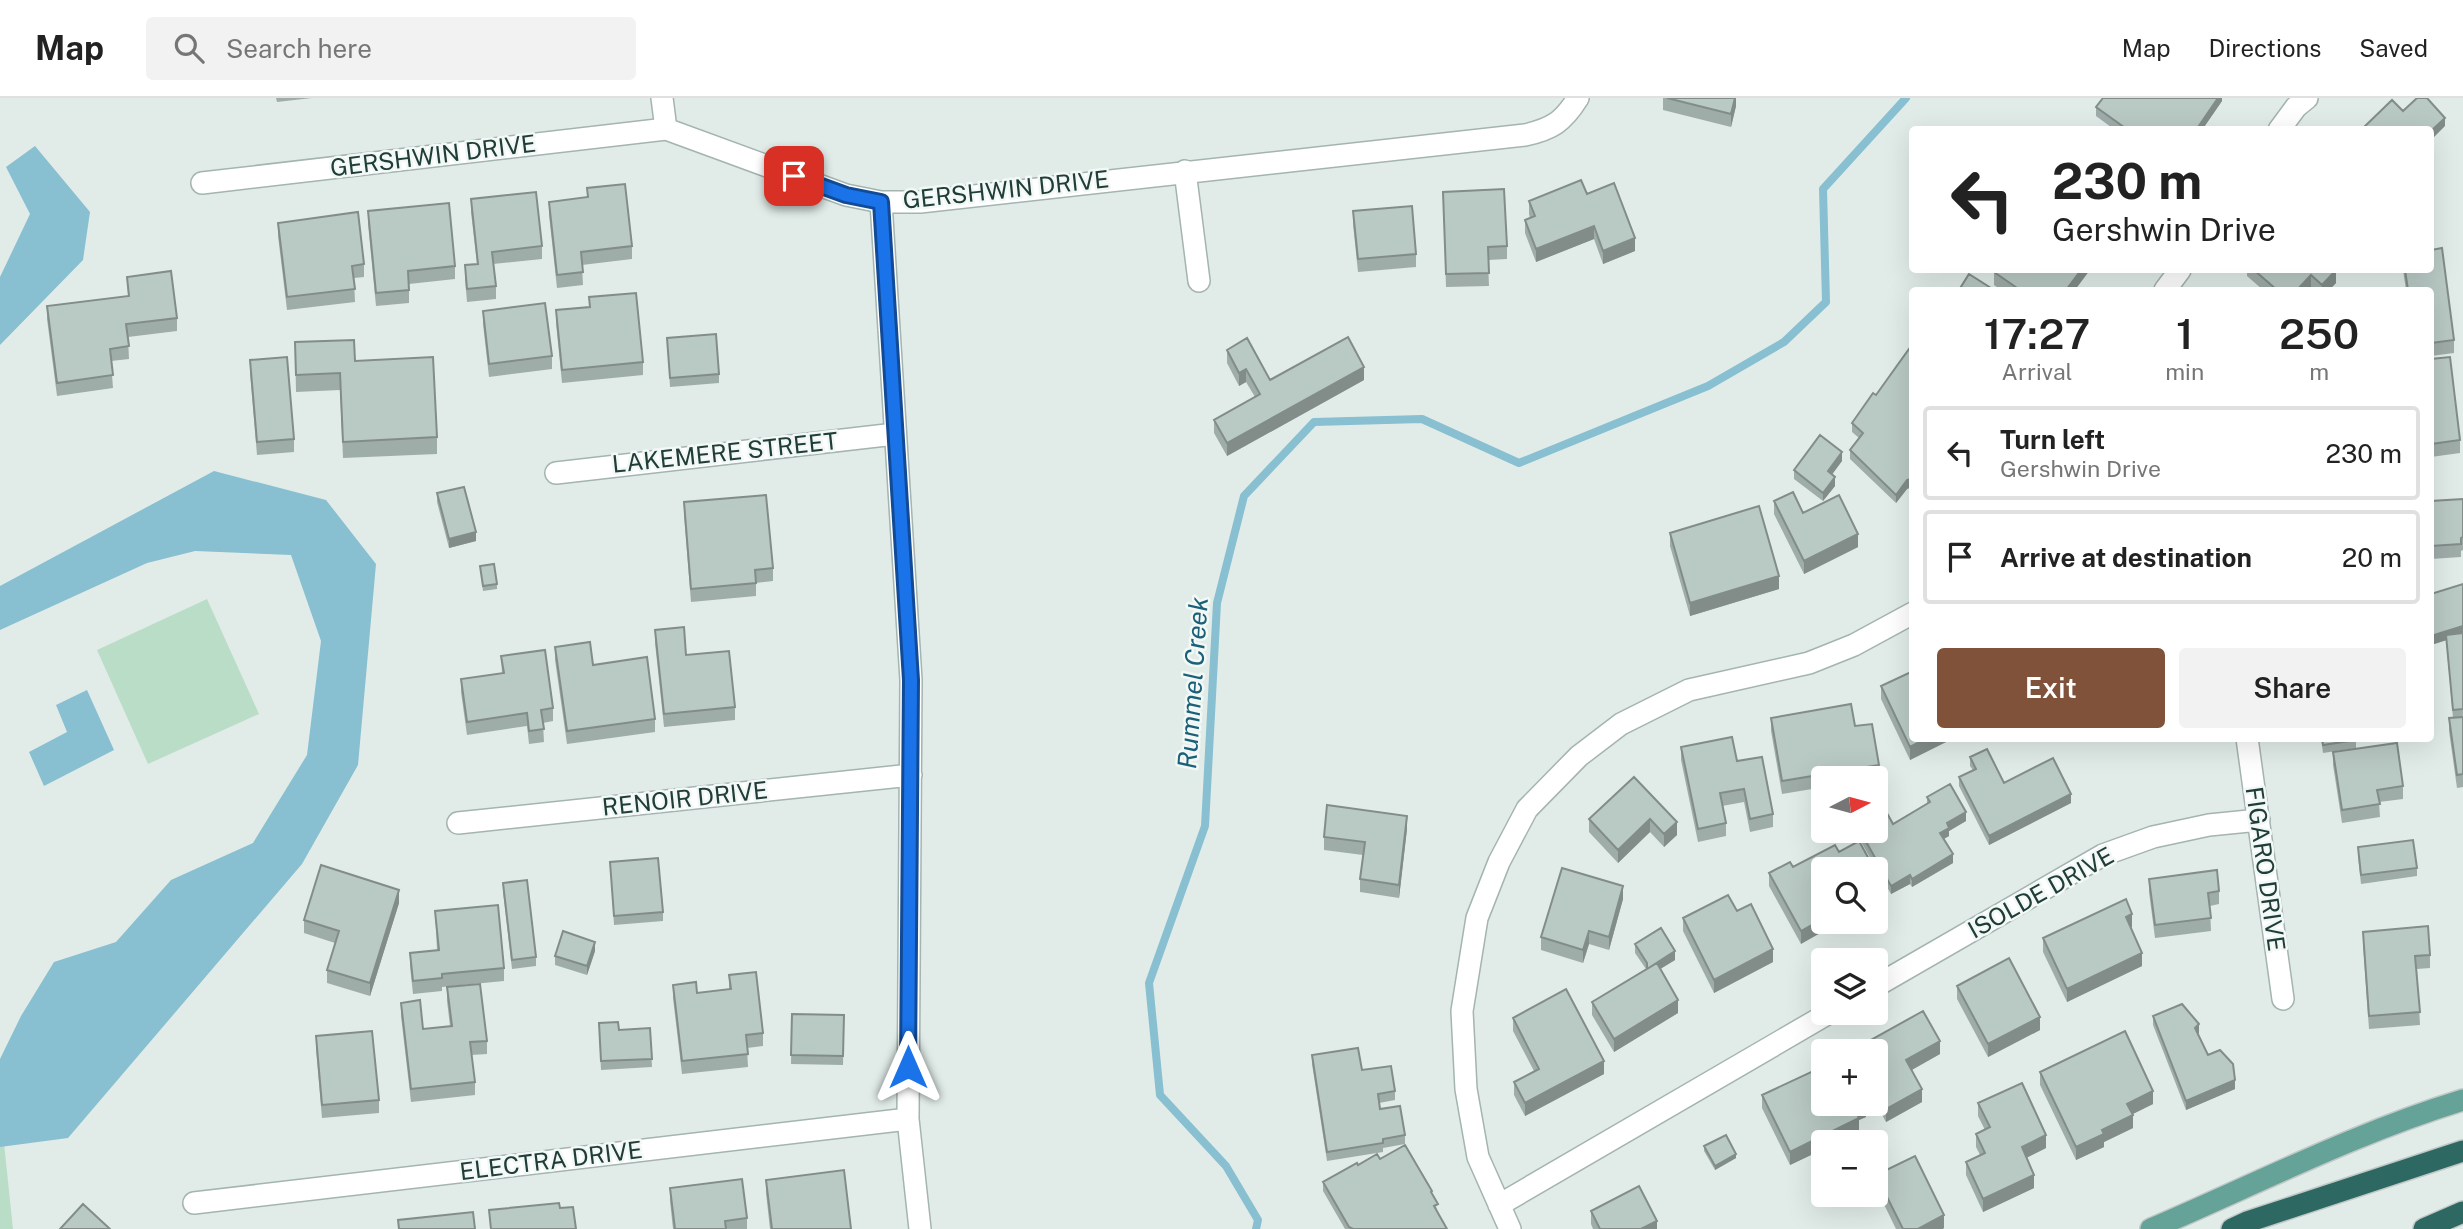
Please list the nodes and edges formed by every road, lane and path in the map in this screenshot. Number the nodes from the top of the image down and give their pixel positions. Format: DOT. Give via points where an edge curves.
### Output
graph roads {
  1 [pos="662,98"];
  2 [pos="1578,98"];
  3 [pos="2307,98"];
  4 [pos="2282,126"];
  5 [pos="666,130"];
  6 [pos="1185,171"];
  7 [pos="202,183"];
  8 [pos="881,202"];
  9 [pos="1199,281"];
  10 [pos="895,434"];
  11 [pos="556,473"];
  12 [pos="1909,615"];
  13 [pos="2248,742"];
  14 [pos="911,775"];
  15 [pos="2259,820"];
  16 [pos="458,823"];
  17 [pos="1888,979"];
  18 [pos="2283,999"];
  19 [pos="1811,1023"];
  20 [pos="2463,1100"];
  21 [pos="908,1119"];
  22 [pos="2463,1151"];
  23 [pos="194,1203"];
  24 [pos="1499,1205"];
  25 [pos="2463,1212"];
  26 [pos="920,1229"];
  27 [pos="1510,1229"];
  28 [pos="2151,1229"];
  29 [pos="2232,1229"];
  30 [pos="2424,1229"];
  1 -- 5 [label="street"];
  2 -- 6 [label="street, GERSHWIN DRIVE" via="1566,117 1525,135"];
  3 -- 4 [label="street"];
  5 -- 7 [label="street, GERSHWIN DRIVE"];
  5 -- 8 [label="street, GERSHWIN DRIVE" via="846,195"];
  6 -- 8 [label="street, GERSHWIN DRIVE" via="920,202"];
  6 -- 9 [label="street"];
  8 -- 10 [label="street"];
  10 -- 11 [label="street, LAKEMERE STREET"];
  10 -- 14 [label="street" via="911,680"];
  12 -- 24 [label="street" via="1809,663 1689,690 1621,724 1579,756 1527,810 1499,862 1478,918 1462,1011 1466,1089 1478,1157"];
  13 -- 15 [label="street, FIGARO DRIVE"];
  14 -- 16 [label="street, RENOIR DRIVE"];
  14 -- 21 [label="street"];
  15 -- 17 [label="street, ISOLDE DRIVE" via="2153,837 2102,855"];
  15 -- 18 [label="street, FIGARO DRIVE"];
  19 -- 24 [label="street"];
  20 -- 28 [label="main road" via="2302,1161"];
  21 -- 23 [label="street, ELECTRA DRIVE"];
  21 -- 26 [label="street"];
  22 -- 29 [label="highway"];
  24 -- 27 [label="street"];
  25 -- 30 [label="highway"];
}
